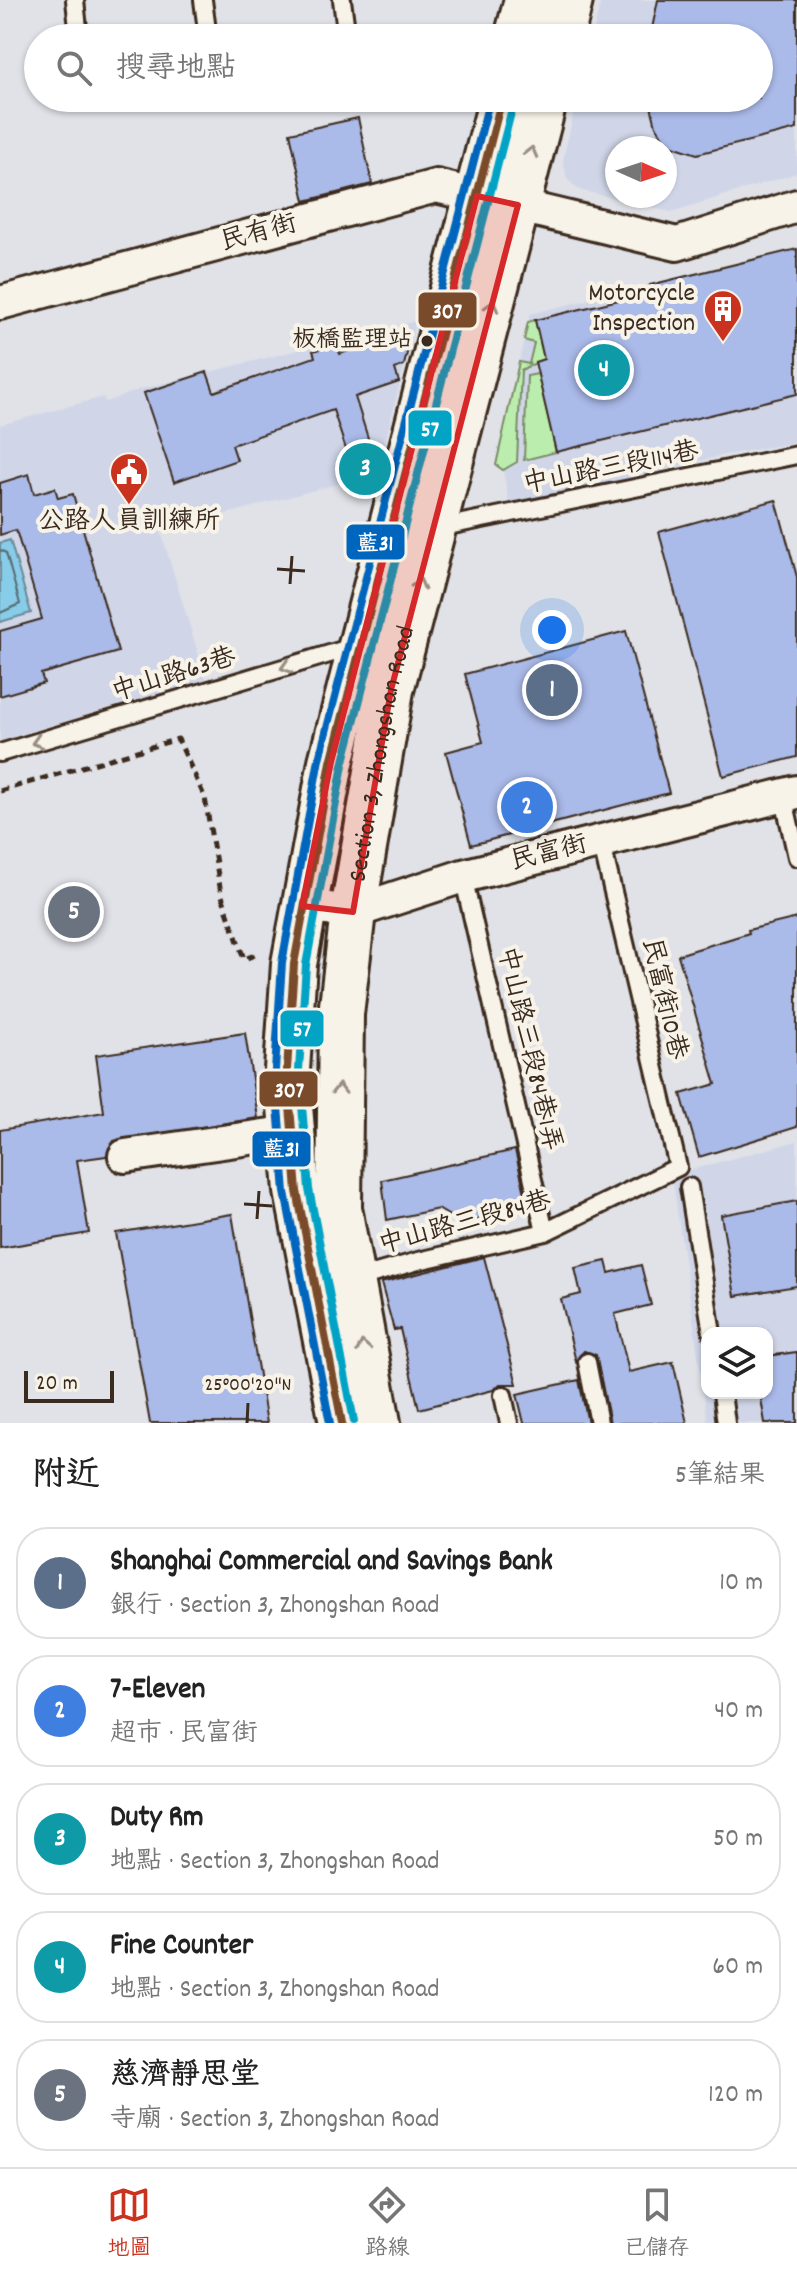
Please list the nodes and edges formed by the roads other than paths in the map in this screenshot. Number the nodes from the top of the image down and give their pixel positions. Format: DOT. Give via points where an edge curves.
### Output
graph roads {
  1 [pos="75,0"];
  2 [pos="203,0"];
  3 [pos="342,0"];
  4 [pos="527,0"];
  5 [pos="570,0"];
  6 [pos="78,24"];
  7 [pos="206,24"];
  8 [pos="345,24"];
  9 [pos="521,24"];
  10 [pos="564,24"];
  11 [pos="501,112"];
  12 [pos="538,112"];
  13 [pos="497,200"];
  14 [pos="797,206"];
  15 [pos="0,303"];
  16 [pos="797,455"];
  17 [pos="434,529"];
  18 [pos="361,644"];
  19 [pos="0,753"];
  20 [pos="790,794"];
  21 [pos="601,841"];
  22 [pos="797,857"];
  23 [pos="463,876"];
  24 [pos="353,912"];
  25 [pos="300,922"];
  26 [pos="292,1132"];
  27 [pos="125,1156"];
  28 [pos="678,1167"];
  29 [pos="689,1187"];
  30 [pos="545,1232"];
  31 [pos="350,1281"];
  32 [pos="711,1327"];
  33 [pos="587,1362"];
  34 [pos="503,1395"];
  35 [pos="723,1399"];
  36 [pos="342,1423"];
  37 [pos="378,1423"];
  38 [pos="509,1423"];
  39 [pos="599,1423"];
  40 [pos="726,1423"];
  1 -- 6 [label="lane"];
  2 -- 7 [label="lane"];
  3 -- 8 [label="lane"];
  4 -- 9 [label="main road"];
  5 -- 10 [label="main road"];
  11 -- 13 [label="main road, Section 3, Zhongshan Road"];
  13 -- 12 [label="main road, Section 3, Zhongshan Road, one-way"];
  13 -- 14 [label="street, 民有街" via="677,244"];
  13 -- 15 [label="street, 民有街" via="436,186"];
  17 -- 13 [label="main road, Section 3, Zhongshan Road, one-way"];
  13 -- 18 [label="main road, Section 3, Zhongshan Road"];
  16 -- 17 [label="lane, 中山路三段114巷"];
  24 -- 17 [label="main road, Section 3, Zhongshan Road, one-way" via="391,690"];
  18 -- 19 [label="lane, 中山路63巷, one-way"];
  18 -- 25 [label="main road, Section 3, Zhongshan Road" via="331,762"];
  20 -- 21 [label="street, 民富街"];
  20 -- 22 [label="lane"];
  21 -- 23 [label="street, 民富街"];
  21 -- 28 [label="lane, 民富街10巷"];
  23 -- 24 [label="street, 民富街"];
  23 -- 30 [label="lane, 中山路三段84巷1弄"];
  24 -- 25 [label="street, 民富街"];
  31 -- 24 [label="main road, Section 3, Zhongshan Road, one-way" via="339,1208 338,1106 341,1014"];
  25 -- 26 [label="main road, Section 3, Zhongshan Road" via="287,1070"];
  26 -- 27 [label="street"];
  26 -- 36 [label="main road, Section 3, Zhongshan Road" via="297,1191"];
  28 -- 30 [label="lane, 中山路三段84巷"];
  29 -- 32 [label="lane"];
  30 -- 31 [label="lane, 中山路三段84巷"];
  37 -- 31 [label="main road, Section 3, Zhongshan Road, one-way"];
  33 -- 39 [label="lane"];
  34 -- 38 [label="lane"];
  35 -- 40 [label="lane"];
}
